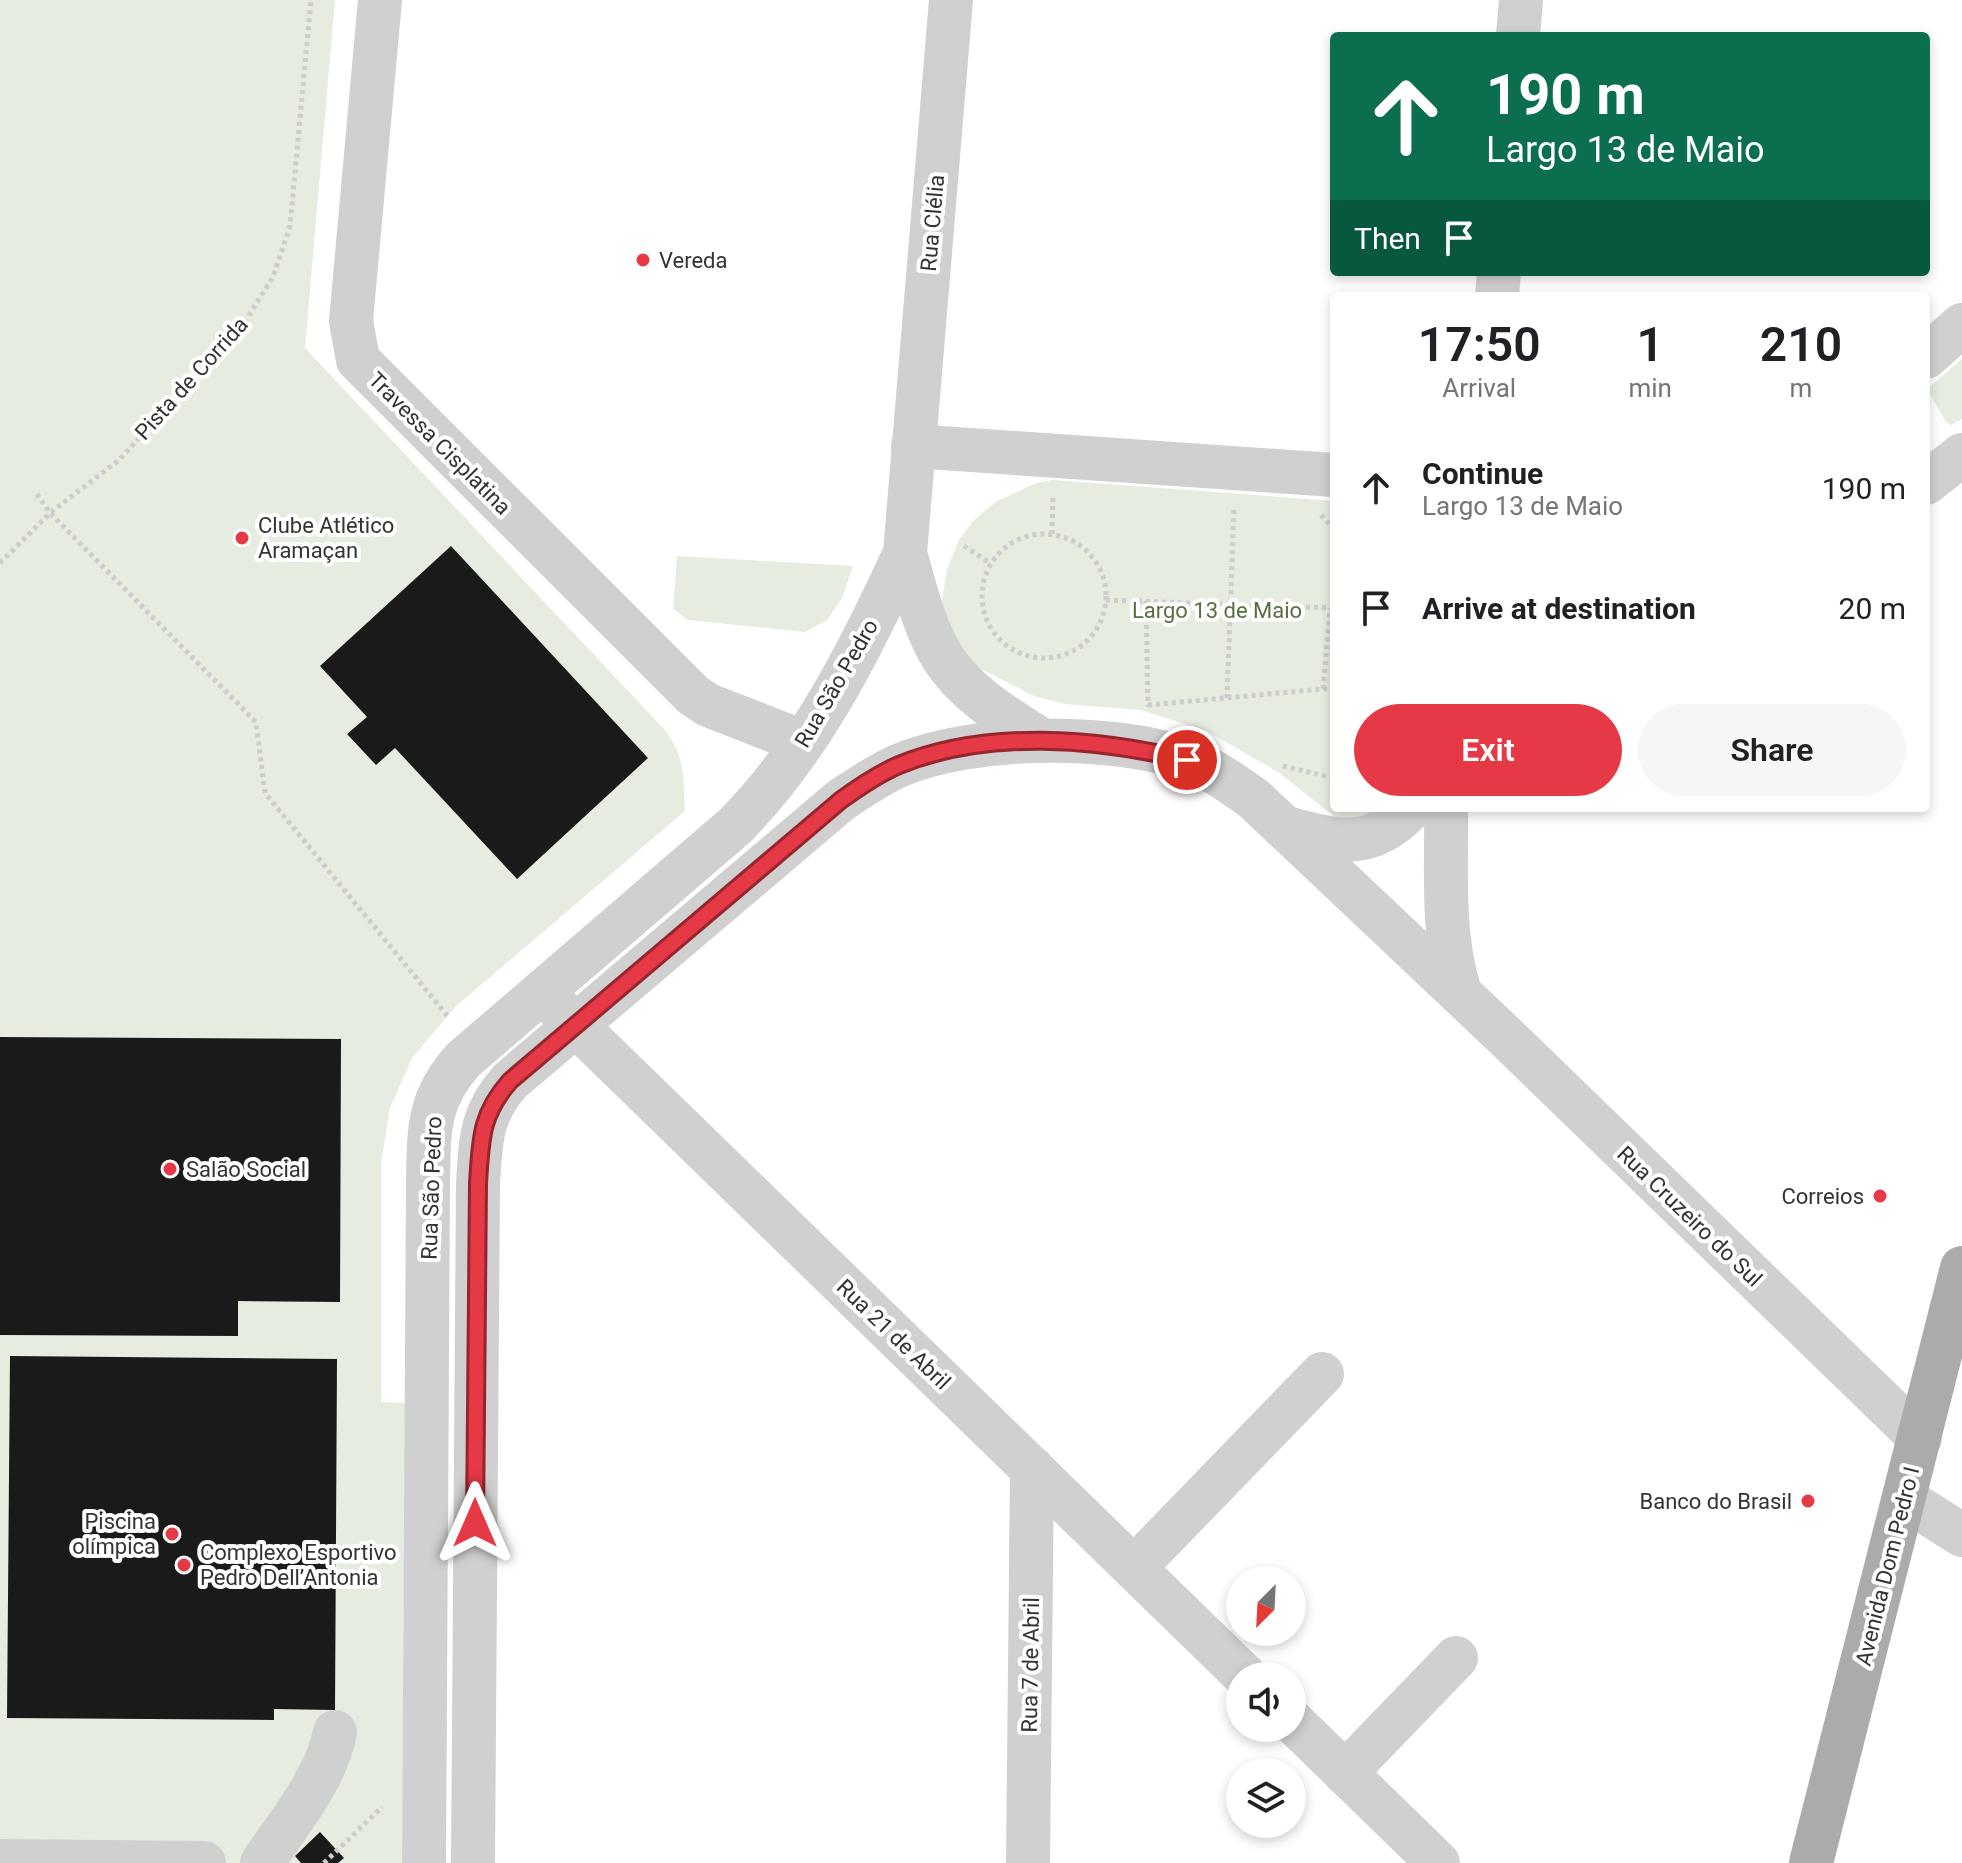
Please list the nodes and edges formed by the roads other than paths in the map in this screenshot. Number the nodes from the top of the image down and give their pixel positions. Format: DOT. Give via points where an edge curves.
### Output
graph roads {
  1 [pos="380,0"];
  2 [pos="951,0"];
  3 [pos="1521,0"];
  4 [pos="1518,32"];
  5 [pos="1962,325"];
  6 [pos="1930,353"];
  7 [pos="913,446"];
  8 [pos="1962,455"];
  9 [pos="1330,475"];
  10 [pos="1930,480"];
  11 [pos="905,553"];
  12 [pos="1043,741"];
  13 [pos="803,742"];
  14 [pos="1408,812"];
  15 [pos="1446,812"];
  16 [pos="1286,828"];
  17 [pos="542,991"];
  18 [pos="1460,993"];
  19 [pos="575,1024"];
  20 [pos="1962,1268"];
  21 [pos="1322,1374"];
  22 [pos="1920,1438"];
  23 [pos="1032,1468"];
  24 [pos="1905,1499"];
  25 [pos="1962,1535"];
  26 [pos="1134,1568"];
  27 [pos="1456,1658"];
  28 [pos="1231,1662"];
  29 [pos="335,1732"];
  30 [pos="1306,1735"];
  31 [pos="1345,1773"];
  32 [pos="0,1861"];
  33 [pos="204,1863"];
  34 [pos="262,1863"];
  35 [pos="424,1863"];
  36 [pos="473,1863"];
  37 [pos="1028,1863"];
  38 [pos="1438,1863"];
  39 [pos="1811,1863"];
  1 -- 13 [label="street, Travessa Cisplatina" via="351,321 358,360 693,695"];
  2 -- 7 [label="street, Rua Clélia"];
  3 -- 4 [label="street"];
  5 -- 6 [label="street"];
  7 -- 9 [label="street"];
  7 -- 11 [label="street"];
  8 -- 10 [label="street"];
  11 -- 12 [label="street" via="943,658 995,710"];
  11 -- 13 [label="street, Rua São Pedro" via="848,669"];
  12 -- 16 [label="street" via="1141,749 1187,760 1245,792"];
  12 -- 19 [label="street" via="982,745 931,756 867,782"];
  13 -- 17 [label="street, Rua São Pedro" via="735,826"];
  14 -- 16 [label="street" via="1377,836 1362,840"];
  15 -- 18 [label="street" via="1447,933"];
  16 -- 18 [label="street, Rua Cruzeiro do Sul"];
  17 -- 19 [label="street, Rua 21 de Abril"];
  17 -- 35 [label="street, Rua São Pedro" via="450,1075 429,1125"];
  18 -- 22 [label="street, Rua Cruzeiro do Sul"];
  19 -- 23 [label="street, Rua 21 de Abril"];
  19 -- 36 [label="street" via="498,1094 481,1134"];
  20 -- 22 [label="main road, Avenida Dom Pedro I"];
  21 -- 26 [label="street"];
  22 -- 24 [label="main road, Avenida Dom Pedro I"];
  23 -- 26 [label="street, Rua 21 de Abril"];
  23 -- 37 [label="street, Rua 7 de Abril"];
  24 -- 25 [label="street"];
  24 -- 39 [label="main road, Avenida Dom Pedro I"];
  26 -- 28 [label="street, Rua 21 de Abril"];
  27 -- 31 [label="street"];
  29 -- 34 [label="street" via="321,1770"];
  30 -- 31 [label="street"];
  31 -- 38 [label="street"];
  32 -- 33 [label="street"];
}
